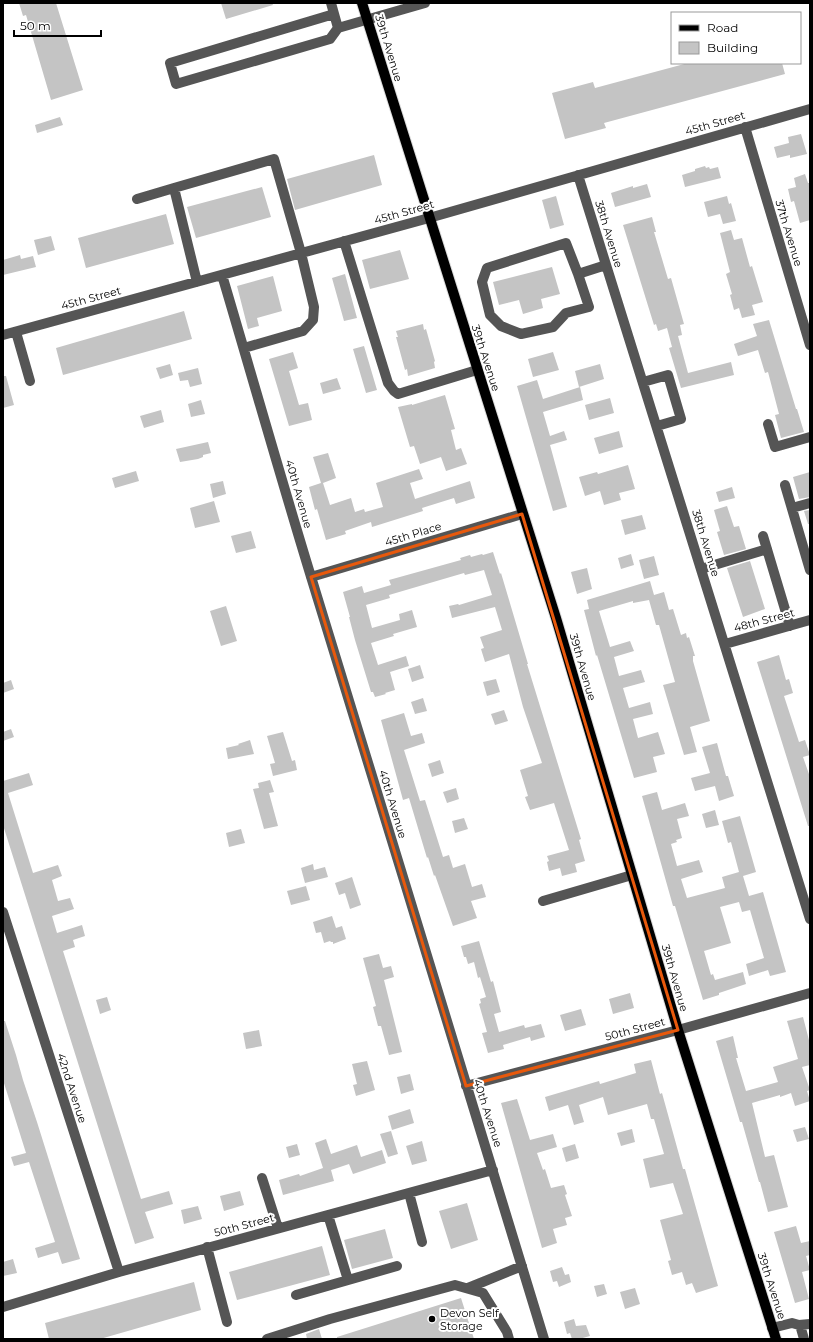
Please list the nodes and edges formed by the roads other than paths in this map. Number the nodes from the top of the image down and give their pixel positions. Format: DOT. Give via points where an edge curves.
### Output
graph roads {
  1 [pos="331,3"];
  2 [pos="362,3"];
  3 [pos="418,4"];
  4 [pos="334,14"];
  5 [pos="367,18"];
  6 [pos="338,28"];
  7 [pos="810,109"];
  8 [pos="745,127"];
  9 [pos="578,175"];
  10 [pos="174,188"];
  11 [pos="137,199"];
  12 [pos="429,218"];
  13 [pos="344,241"];
  14 [pos="301,253"];
  15 [pos="606,265"];
  16 [pos="578,274"];
  17 [pos="222,275"];
  18 [pos="197,282"];
  19 [pos="16,332"];
  20 [pos="3,335"];
  21 [pos="809,339"];
  22 [pos="244,348"];
  23 [pos="477,370"];
  24 [pos="30,381"];
  25 [pos="643,382"];
  26 [pos="768,424"];
  27 [pos="656,426"];
  28 [pos="810,437"];
  29 [pos="785,485"];
  30 [pos="810,503"];
  31 [pos="792,508"];
  32 [pos="522,514"];
  33 [pos="763,536"];
  34 [pos="806,537"];
  35 [pos="767,549"];
  36 [pos="702,569"];
  37 [pos="810,570"];
  38 [pos="311,577"];
  39 [pos="810,620"];
  40 [pos="790,626"];
  41 [pos="725,644"];
  42 [pos="632,875"];
  43 [pos="543,901"];
  44 [pos="3,912"];
  45 [pos="810,919"];
  46 [pos="810,993"];
  47 [pos="678,1030"];
  48 [pos="466,1086"];
  49 [pos="493,1170"];
  50 [pos="262,1178"];
  51 [pos="409,1193"];
  52 [pos="328,1215"];
  53 [pos="278,1228"];
  54 [pos="422,1242"];
  55 [pos="207,1248"];
  56 [pos="397,1266"];
  57 [pos="522,1266"];
  58 [pos="119,1272"];
  59 [pos="348,1280"];
  60 [pos="468,1288"];
  61 [pos="296,1295"];
  62 [pos="3,1307"];
  63 [pos="227,1322"];
  64 [pos="805,1325"];
  65 [pos="772,1328"];
  66 [pos="267,1339"];
  67 [pos="509,1339"];
  68 [pos="544,1339"];
  69 [pos="776,1339"];
  70 [pos="804,1339"];
  1 -- 4 [label="street"];
  2 -- 5 [label="main road, 39th Avenue"];
  3 -- 5 [label="street"];
  4 -- 6 [label="street"];
  4 -- 6 [label="street" via="170,63 176,84 330,39"];
  5 -- 6 [label="street"];
  5 -- 12 [label="main road, 39th Avenue"];
  7 -- 8 [label="street, 45th Street"];
  8 -- 9 [label="street, 45th Street"];
  8 -- 21 [label="street, 37th Avenue"];
  9 -- 12 [label="street, 45th Street"];
  9 -- 15 [label="street, 38th Avenue"];
  10 -- 11 [label="street"];
  10 -- 14 [label="street" via="274,159"];
  10 -- 18 [label="street"];
  12 -- 13 [label="street, 45th Street"];
  12 -- 23 [label="main road, 39th Avenue"];
  13 -- 14 [label="street, 45th Street"];
  13 -- 23 [label="street" via="388,383 394,391 398,394"];
  14 -- 17 [label="street, 45th Street"];
  14 -- 22 [label="street" via="314,307 313,320 303,331"];
  15 -- 16 [label="street"];
  15 -- 25 [label="street, 38th Avenue"];
  16 -- 16 [label="street" via="566,243 487,268 482,282 490,315 501,326 521,334 553,327 566,313 589,307"];
  17 -- 18 [label="street, 45th Street"];
  17 -- 22 [label="street, 40th Avenue"];
  18 -- 19 [label="street, 45th Street"];
  19 -- 20 [label="street, 45th Street"];
  19 -- 24 [label="street"];
  22 -- 38 [label="street, 40th Avenue"];
  23 -- 32 [label="main road, 39th Avenue"];
  25 -- 27 [label="street, 38th Avenue"];
  25 -- 27 [label="street" via="668,375 681,419"];
  26 -- 28 [label="street" via="775,447"];
  27 -- 36 [label="street, 38th Avenue"];
  29 -- 31 [label="street"];
  30 -- 31 [label="street"];
  31 -- 34 [label="street"];
  32 -- 38 [label="street, 45th Place"];
  32 -- 42 [label="main road, 39th Avenue" via="556,618"];
  33 -- 35 [label="street"];
  34 -- 37 [label="street"];
  35 -- 36 [label="street"];
  35 -- 40 [label="street"];
  36 -- 41 [label="street, 38th Avenue"];
  38 -- 48 [label="street, 40th Avenue"];
  39 -- 40 [label="street, 48th Street"];
  40 -- 41 [label="street, 48th Street"];
  41 -- 45 [label="street, 38th Avenue"];
  42 -- 43 [label="street"];
  42 -- 47 [label="main road, 39th Avenue"];
  44 -- 58 [label="street, 42nd Avenue"];
  46 -- 47 [label="street, 50th Street"];
  47 -- 48 [label="street, 50th Street"];
  47 -- 65 [label="main road, 39th Avenue"];
  48 -- 49 [label="street, 40th Avenue"];
  49 -- 51 [label="street, 50th Street"];
  49 -- 57 [label="street, 40th Avenue"];
  50 -- 53 [label="street"];
  51 -- 52 [label="street, 50th Street"];
  51 -- 54 [label="street"];
  52 -- 53 [label="street, 50th Street"];
  52 -- 59 [label="street"];
  53 -- 55 [label="street, 50th Street"];
  55 -- 58 [label="street, 50th Street"];
  55 -- 63 [label="street"];
  56 -- 59 [label="street"];
  57 -- 60 [label="street"];
  57 -- 68 [label="street, 40th Avenue"];
  58 -- 62 [label="street, 50th Street"];
  59 -- 61 [label="street"];
  60 -- 66 [label="street" via="455,1285"];
  60 -- 67 [label="street" via="484,1293"];
  64 -- 65 [label="street" via="792,1323"];
  64 -- 70 [label="street"];
  65 -- 69 [label="main road, 39th Avenue"];
}
